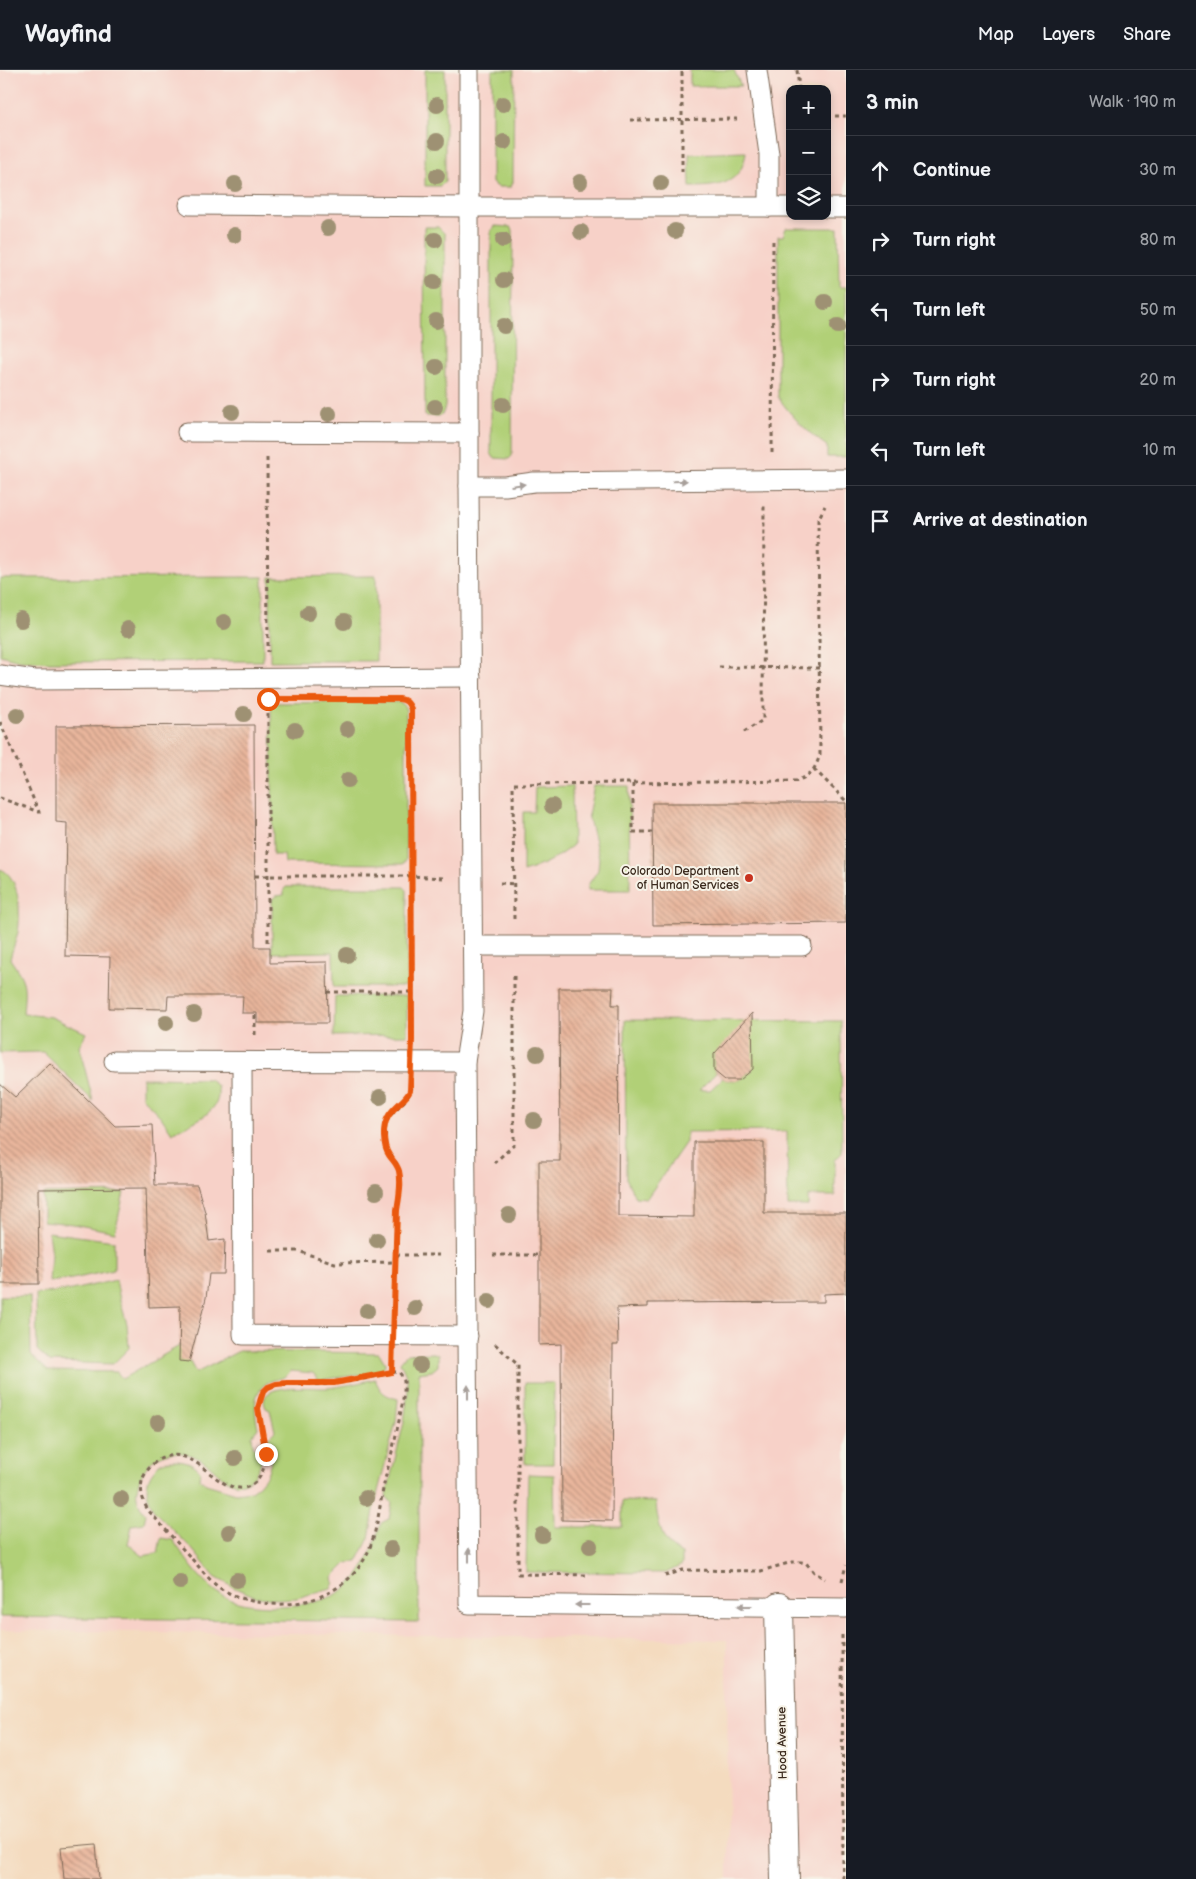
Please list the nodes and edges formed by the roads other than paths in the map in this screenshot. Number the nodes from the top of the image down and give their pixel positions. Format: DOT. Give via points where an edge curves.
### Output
graph roads {
  1 [pos="469,70"];
  2 [pos="757,70"];
  3 [pos="189,205"];
  4 [pos="469,207"];
  5 [pos="769,207"];
  6 [pos="786,207"];
  7 [pos="831,208"];
  8 [pos="846,208"];
  9 [pos="187,432"];
  10 [pos="469,433"];
  11 [pos="846,479"];
  12 [pos="469,486"];
  13 [pos="0,675"];
  14 [pos="471,677"];
  15 [pos="473,946"];
  16 [pos="802,946"];
  17 [pos="114,1062"];
  18 [pos="242,1062"];
  19 [pos="465,1062"];
  20 [pos="468,1336"];
  21 [pos="779,1607"];
  22 [pos="844,1608"];
  23 [pos="785,1879"];
  1 -- 4 [label="lane"];
  2 -- 5 [label="lane" via="769,154"];
  3 -- 4 [label="lane"];
  4 -- 5 [label="lane"];
  4 -- 10 [label="lane"];
  5 -- 6 [label="lane"];
  7 -- 8 [label="lane"];
  9 -- 10 [label="lane"];
  10 -- 12 [label="lane"];
  12 -- 11 [label="lane, one-way" via="534,482"];
  12 -- 14 [label="lane"];
  13 -- 14 [label="lane" via="34,680"];
  14 -- 15 [label="lane"];
  15 -- 16 [label="lane"];
  15 -- 19 [label="lane" via="473,1011"];
  17 -- 18 [label="lane"];
  18 -- 19 [label="lane"];
  18 -- 20 [label="lane" via="243,1336"];
  19 -- 20 [label="lane"];
  21 -- 20 [label="lane, one-way" via="469,1604"];
  21 -- 22 [label="lane"];
  21 -- 23 [label="street, Hood Avenue"];
}
